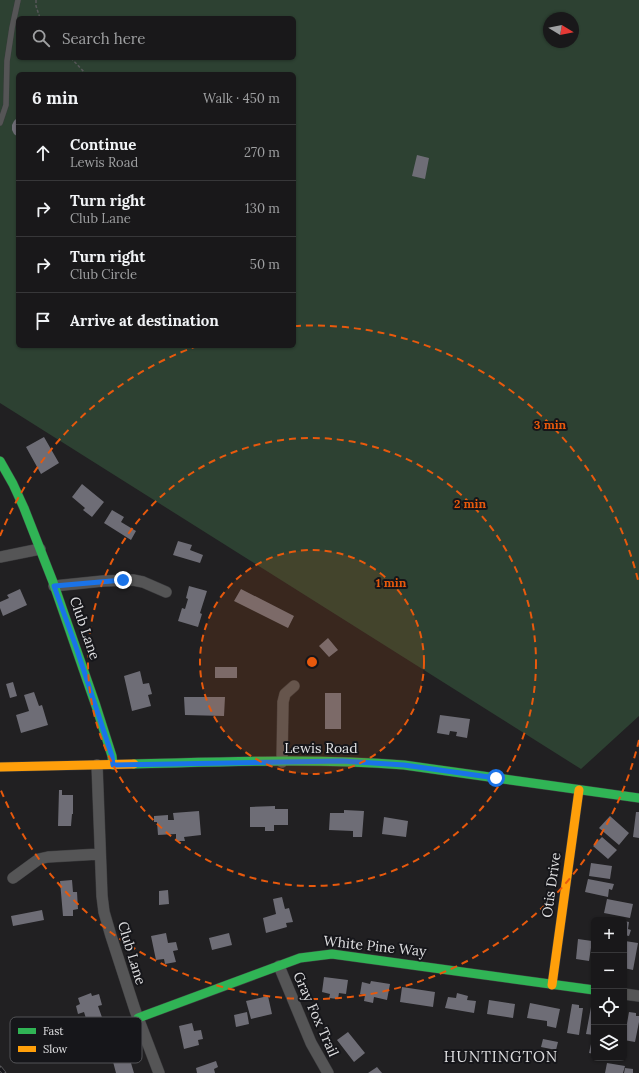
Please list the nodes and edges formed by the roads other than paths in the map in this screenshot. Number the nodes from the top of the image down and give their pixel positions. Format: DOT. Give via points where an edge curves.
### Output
graph roads {
  1 [pos="18,0"];
  2 [pos="0,123"];
  3 [pos="0,461"];
  4 [pos="40,549"];
  5 [pos="0,557"];
  6 [pos="54,586"];
  7 [pos="166,592"];
  8 [pos="294,686"];
  9 [pos="282,762"];
  10 [pos="113,765"];
  11 [pos="97,766"];
  12 [pos="0,767"];
  13 [pos="579,790"];
  14 [pos="639,798"];
  15 [pos="100,854"];
  16 [pos="13,878"];
  17 [pos="279,966"];
  18 [pos="552,984"];
  19 [pos="591,990"];
  20 [pos="627,994"];
  21 [pos="639,996"];
  22 [pos="138,1017"];
  23 [pos="141,1017"];
  24 [pos="142,1028"];
  25 [pos="159,1073"];
  26 [pos="328,1073"];
  1 -- 2 [label="lane" via="7,61 6,105"];
  3 -- 4 [label="street, Club Lane" via="20,498"];
  4 -- 5 [label="street"];
  4 -- 6 [label="street, Club Lane"];
  6 -- 7 [label="street" via="133,580"];
  6 -- 10 [label="street, Club Lane"];
  8 -- 9 [label="street" via="285,694 283,702"];
  9 -- 10 [label="street, Lewis Road"];
  9 -- 13 [label="street, Lewis Road" via="342,761 404,765"];
  10 -- 11 [label="street, Lewis Road"];
  11 -- 12 [label="street, Lewis Road"];
  11 -- 15 [label="street, Club Lane"];
  13 -- 14 [label="street, Lewis Road"];
  13 -- 18 [label="street, Otis Drive"];
  15 -- 16 [label="street" via="39,859"];
  15 -- 22 [label="street, Club Lane" via="104,912"];
  17 -- 18 [label="street, White Pine Way" via="300,958 332,954"];
  17 -- 23 [label="street, White Pine Way"];
  17 -- 26 [label="street, Gray Fox Trail" via="311,1043"];
  18 -- 19 [label="street, White Pine Way"];
  20 -- 21 [label="street"];
  24 -- 25 [label="street, Club Lane"];
}
